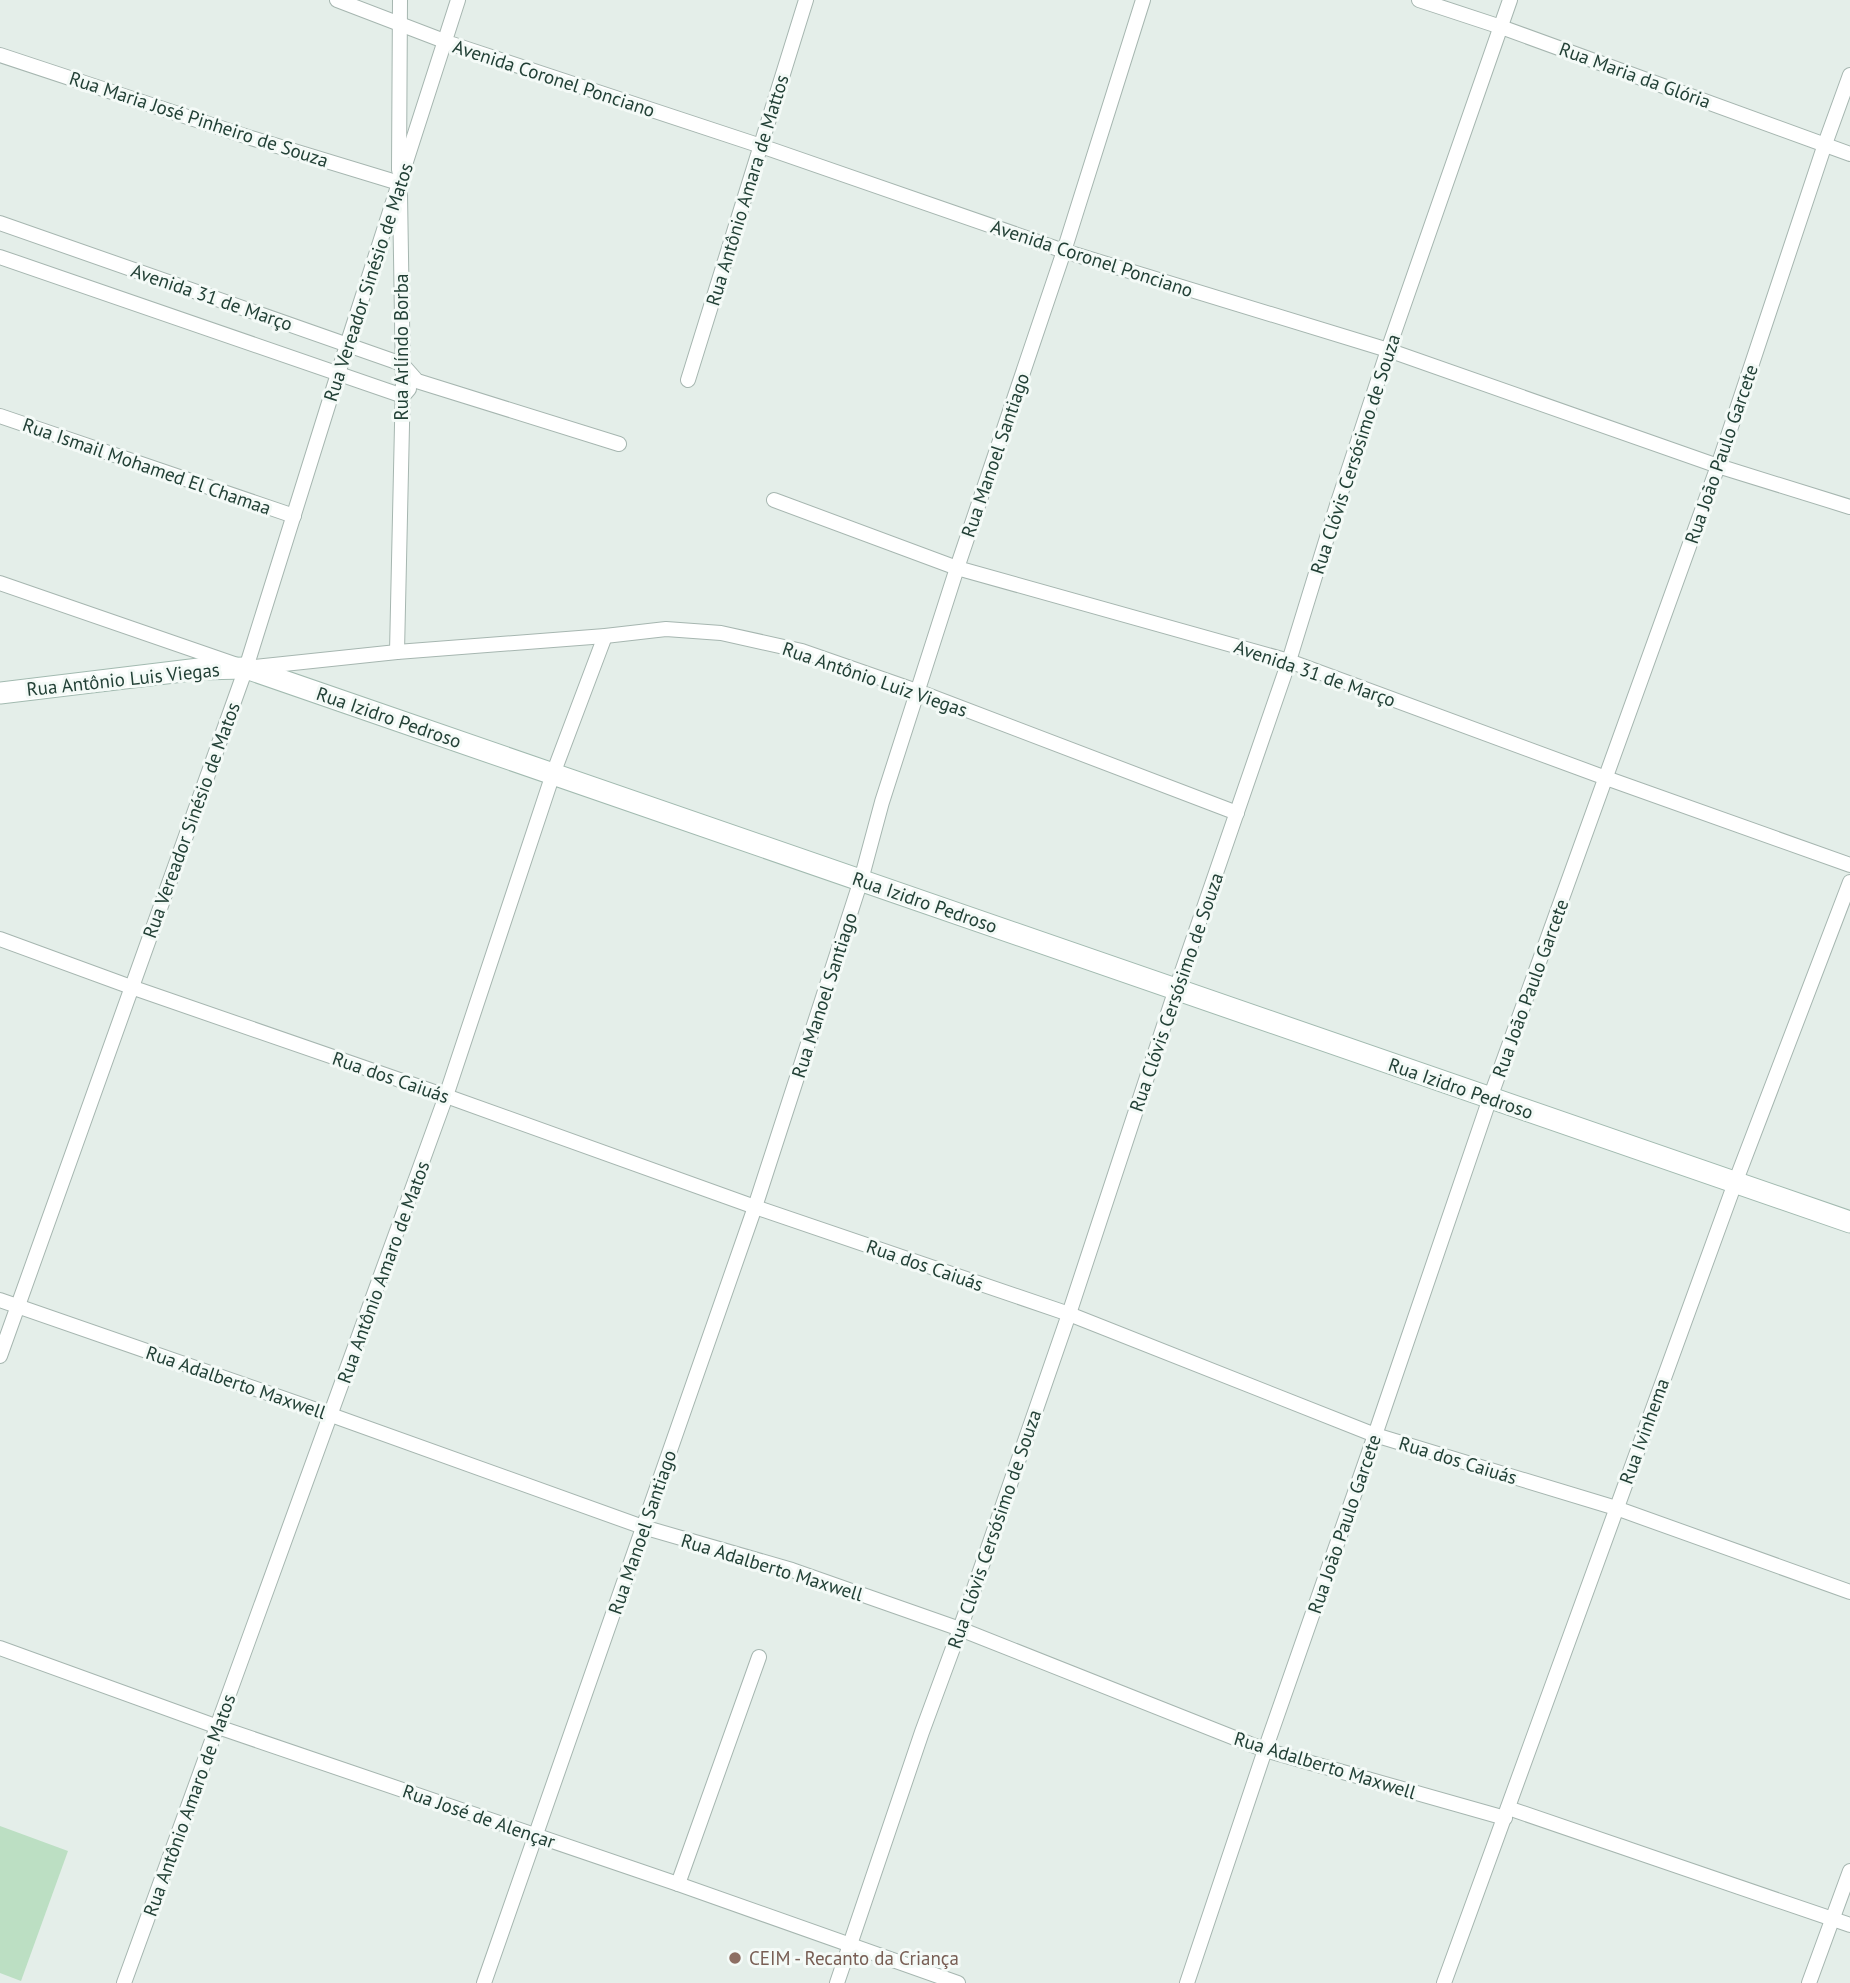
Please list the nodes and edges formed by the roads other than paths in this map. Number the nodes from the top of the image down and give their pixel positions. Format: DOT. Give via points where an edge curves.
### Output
graph roads {
  1 [pos="337,0"];
  2 [pos="400,0"];
  3 [pos="458,0"];
  4 [pos="806,0"];
  5 [pos="1143,0"];
  6 [pos="1419,0"];
  7 [pos="1510,0"];
  8 [pos="400,24"];
  9 [pos="1501,27"];
  10 [pos="445,41"];
  11 [pos="0,55"];
  12 [pos="1850,75"];
  13 [pos="1825,144"];
  14 [pos="761,146"];
  15 [pos="1850,154"];
  16 [pos="399,183"];
  17 [pos="0,223"];
  18 [pos="1064,251"];
  19 [pos="0,257"];
  20 [pos="347,345"];
  21 [pos="1388,350"];
  22 [pos="402,364"];
  23 [pos="338,374"];
  24 [pos="688,380"];
  25 [pos="417,381"];
  26 [pos="402,396"];
  27 [pos="0,416"];
  28 [pos="619,444"];
  29 [pos="1718,466"];
  30 [pos="774,500"];
  31 [pos="1850,507"];
  32 [pos="294,516"];
  33 [pos="957,568"];
  34 [pos="0,583"];
  35 [pos="605,636"];
  36 [pos="397,652"];
  37 [pos="1290,661"];
  38 [pos="246,668"];
  39 [pos="917,691"];
  40 [pos="0,693"];
  41 [pos="553,774"];
  42 [pos="1606,778"];
  43 [pos="1237,813"];
  44 [pos="1850,865"];
  45 [pos="861,880"];
  46 [pos="1850,882"];
  47 [pos="0,939"];
  48 [pos="131,987"];
  49 [pos="1176,989"];
  50 [pos="446,1096"];
  51 [pos="1490,1098"];
  52 [pos="1735,1182"];
  53 [pos="755,1207"];
  54 [pos="1850,1222"];
  55 [pos="0,1300"];
  56 [pos="18,1306"];
  57 [pos="1069,1314"];
  58 [pos="0,1356"];
  59 [pos="331,1415"];
  60 [pos="1376,1435"];
  61 [pos="1616,1508"];
  62 [pos="643,1527"];
  63 [pos="1850,1592"];
  64 [pos="960,1629"];
  65 [pos="0,1648"];
  66 [pos="760,1657"];
  67 [pos="218,1727"];
  68 [pos="1265,1751"];
  69 [pos="1506,1813"];
  70 [pos="536,1836"];
  71 [pos="1850,1871"];
  72 [pos="678,1884"];
  73 [pos="1834,1918"];
  74 [pos="1850,1924"];
  75 [pos="851,1945"];
  76 [pos="124,1983"];
  77 [pos="484,1983"];
  78 [pos="837,1983"];
  79 [pos="958,1983"];
  80 [pos="1187,1983"];
  81 [pos="1444,1983"];
  82 [pos="1810,1983"];
  1 -- 8 [label="street, Avenida Coronel Ponciano"];
  2 -- 8 [label="street, Rua Arlíndo Borba"];
  3 -- 10 [label="street, Rua Vereador Sinésio de Matos"];
  4 -- 14 [label="street, Rua Antônio Amara de Mattos"];
  5 -- 18 [label="street, Rua Manoel Santiago"];
  6 -- 9 [label="street, Rua Maria da Glória"];
  7 -- 9 [label="street, Rua Clóvis Cersósimo de Souza"];
  8 -- 10 [label="street, Avenida Coronel Ponciano"];
  8 -- 16 [label="street, Rua Arlíndo Borba"];
  9 -- 13 [label="street, Rua Maria da Glória"];
  9 -- 21 [label="street, Rua Clóvis Cersósimo de Souza"];
  10 -- 14 [label="street, Avenida Coronel Ponciano"];
  10 -- 16 [label="street, Rua Vereador Sinésio de Matos"];
  11 -- 16 [label="street, Rua Maria José Pinheiro de Souza"];
  12 -- 13 [label="street, Rua João Paulo Garcete"];
  13 -- 15 [label="street, Rua Maria da Glória"];
  13 -- 29 [label="street, Rua João Paulo Garcete"];
  14 -- 18 [label="street, Avenida Coronel Ponciano"];
  14 -- 24 [label="street, Rua Antônio Amara de Mattos"];
  16 -- 20 [label="street, Rua Vereador Sinésio de Matos"];
  16 -- 22 [label="street, Rua Arlíndo Borba"];
  17 -- 20 [label="street, Avenida 31 de Março"];
  18 -- 21 [label="street, Avenida Coronel Ponciano"];
  18 -- 33 [label="street, Rua Manoel Santiago"];
  19 -- 23 [label="street, Avenida 31 de Março"];
  20 -- 22 [label="street, Avenida 31 de Março"];
  20 -- 23 [label="street, Rua Vereador Sinésio de Matos"];
  21 -- 29 [label="street, Avenida Coronel Ponciano"];
  21 -- 37 [label="street, Rua Clóvis Cersósimo de Souza"];
  22 -- 25 [label="street, Avenida 31 de Março"];
  22 -- 26 [label="street, Rua Arlíndo Borba"];
  23 -- 26 [label="street, Avenida 31 de Março"];
  23 -- 32 [label="street, Rua Vereador Sinésio de Matos"];
  25 -- 26 [label="street"];
  25 -- 28 [label="street"];
  26 -- 36 [label="street, Rua Arlíndo Borba"];
  27 -- 32 [label="street, Rua Ismail Mohamed El Chamaa"];
  29 -- 31 [label="street, Avenida Coronel Ponciano"];
  29 -- 42 [label="street, Rua João Paulo Garcete"];
  30 -- 33 [label="street, Avenida 31 de Março"];
  32 -- 38 [label="street, Rua Vereador Sinésio de Matos"];
  33 -- 37 [label="street, Avenida 31 de Março"];
  33 -- 39 [label="street, Rua Manoel Santiago"];
  34 -- 38 [label="street, Rua Izidro Pedroso"];
  35 -- 36 [label="street, Rua Antônio Luiz Viegas"];
  35 -- 39 [label="street, Rua Antônio Luiz Viegas" via="666,629 721,633 802,651"];
  35 -- 41 [label="street, Rua Antônio Amaro de Matos"];
  36 -- 38 [label="street, Rua Antônio Luiz Viegas"];
  37 -- 42 [label="street, Avenida 31 de Março"];
  37 -- 43 [label="street, Rua Clóvis Cersósimo de Souza"];
  38 -- 40 [label="street, Rua Antônio Luis Viegas" via="199,668"];
  38 -- 41 [label="street, Rua Izidro Pedroso"];
  38 -- 48 [label="street, Rua Vereador Sinésio de Matos"];
  39 -- 43 [label="street, Rua Antônio Luiz Viegas"];
  39 -- 45 [label="street, Rua Manoel Santiago"];
  41 -- 45 [label="street, Rua Izidro Pedroso"];
  41 -- 50 [label="street, Rua Antônio Amaro de Matos"];
  42 -- 44 [label="street, Avenida 31 de Março"];
  42 -- 51 [label="street, Rua João Paulo Garcete"];
  43 -- 49 [label="street, Rua Clóvis Cersósimo de Souza"];
  45 -- 49 [label="street, Rua Izidro Pedroso"];
  45 -- 53 [label="street, Rua Manoel Santiago"];
  46 -- 52 [label="street, Rua Ivinhema"];
  47 -- 48 [label="street, Rua dos Caiuás"];
  48 -- 50 [label="street, Rua dos Caiuás"];
  48 -- 56 [label="street, Rua Vereador Sinésio de Matos"];
  49 -- 51 [label="street, Rua Izidro Pedroso"];
  49 -- 57 [label="street, Rua Clóvis Cersósimo de Souza"];
  50 -- 53 [label="street, Rua dos Caiuás"];
  50 -- 59 [label="street, Rua Antônio Amaro de Matos"];
  51 -- 52 [label="street, Rua Izidro Pedroso"];
  51 -- 60 [label="street, Rua João Paulo Garcete"];
  52 -- 54 [label="street, Rua Izidro Pedroso"];
  52 -- 61 [label="street, Rua Ivinhema"];
  53 -- 57 [label="street, Rua dos Caiuás"];
  53 -- 62 [label="street, Rua Manoel Santiago"];
  55 -- 56 [label="street, Rua Adalberto Maxwell"];
  56 -- 58 [label="street, Rua Vereador Sinésio de Matos"];
  56 -- 59 [label="street, Rua Adalberto Maxwell"];
  57 -- 60 [label="street, Rua dos Caiuás"];
  57 -- 64 [label="street, Rua Clóvis Cersósimo de Souza"];
  59 -- 62 [label="street, Rua Adalberto Maxwell"];
  59 -- 67 [label="street, Rua Antônio Amaro de Matos"];
  60 -- 61 [label="street, Rua dos Caiuás"];
  60 -- 68 [label="street, Rua João Paulo Garcete"];
  61 -- 63 [label="street, Rua dos Caiuás"];
  61 -- 69 [label="street, Rua Ivinhema"];
  62 -- 64 [label="street, Rua Adalberto Maxwell" via="792,1570"];
  62 -- 70 [label="street, Rua Manoel Santiago"];
  64 -- 68 [label="street, Rua Adalberto Maxwell"];
  64 -- 75 [label="street, Rua Clóvis Cersósimo de Souza"];
  65 -- 67 [label="street, Rua José de Alençar"];
  66 -- 72 [label="street"];
  67 -- 70 [label="street, Rua José de Alençar"];
  67 -- 76 [label="street, Rua Antônio Amaro de Matos"];
  68 -- 69 [label="street, Rua Adalberto Maxwell"];
  68 -- 80 [label="street, Rua João Paulo Garcete"];
  69 -- 73 [label="street, Rua Adalberto Maxwell"];
  69 -- 81 [label="street, Rua Ivinhema"];
  70 -- 72 [label="street, Rua José de Alençar"];
  70 -- 77 [label="street, Rua Manoel Santiago"];
  71 -- 73 [label="street"];
  72 -- 75 [label="street, Rua José de Alençar"];
  73 -- 74 [label="street, Rua Adalberto Maxwell"];
  73 -- 82 [label="street"];
  75 -- 78 [label="street, Rua Clóvis Cersósimo de Souza"];
  75 -- 79 [label="street, Rua José de Alençar"];
}
